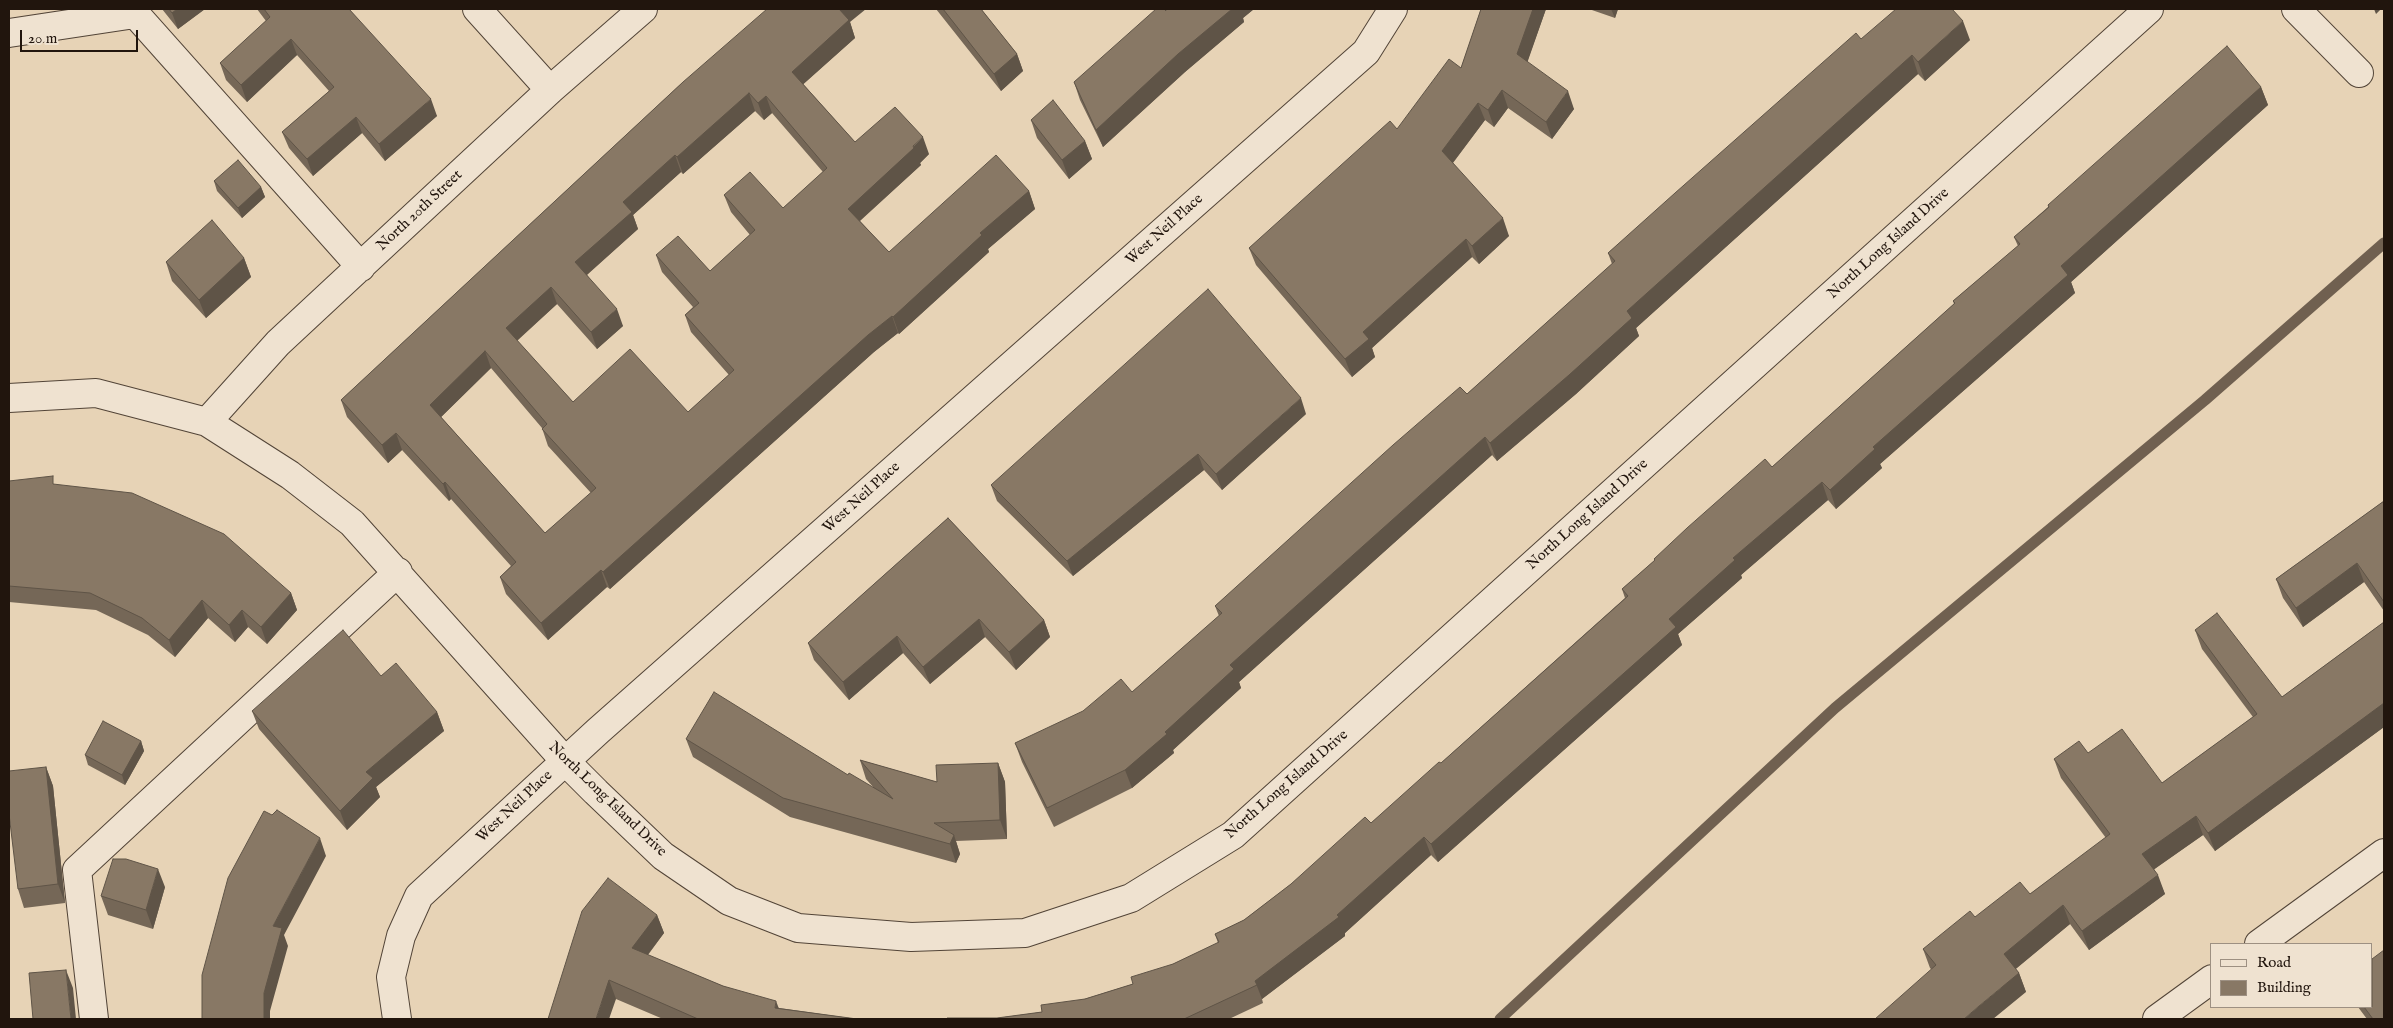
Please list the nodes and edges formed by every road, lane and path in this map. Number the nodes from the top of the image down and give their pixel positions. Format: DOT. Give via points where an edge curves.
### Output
graph roads {
  1 [pos="478,9"];
  2 [pos="643,9"];
  3 [pos="1393,9"];
  4 [pos="2149,9"];
  5 [pos="2296,9"];
  6 [pos="133,11"];
  7 [pos="9,33"];
  8 [pos="2359,73"];
  9 [pos="550,90"];
  10 [pos="361,266"];
  11 [pos="9,398"];
  12 [pos="207,422"];
  13 [pos="398,572"];
  14 [pos="565,761"];
  15 [pos="2384,853"];
  16 [pos="2260,943"];
  17 [pos="2210,980"];
  18 [pos="94,1019"];
  19 [pos="397,1019"];
  20 [pos="2157,1019"];
  1 -- 9 [label="street"];
  2 -- 9 [label="street, North 20th Street"];
  3 -- 14 [label="street, West Neil Place" via="1366,52"];
  4 -- 14 [label="street, North Long Island Drive" via="1233,835 1131,898 1025,933 911,937 798,928 729,901 663,856"];
  5 -- 8 [label="street"];
  6 -- 7 [label="street"];
  6 -- 10 [label="street"];
  9 -- 10 [label="street, North 20th Street"];
  10 -- 12 [label="street, North 20th Street" via="278,344"];
  11 -- 12 [label="street, North Long Island Drive" via="96,393"];
  12 -- 13 [label="street, North Long Island Drive" via="290,475 344,517"];
  13 -- 14 [label="street, North Long Island Drive"];
  13 -- 18 [label="street" via="77,870"];
  14 -- 19 [label="street, West Neil Place" via="419,896 401,936 391,977"];
  15 -- 16 [label="street"];
  17 -- 20 [label="street"];
}
